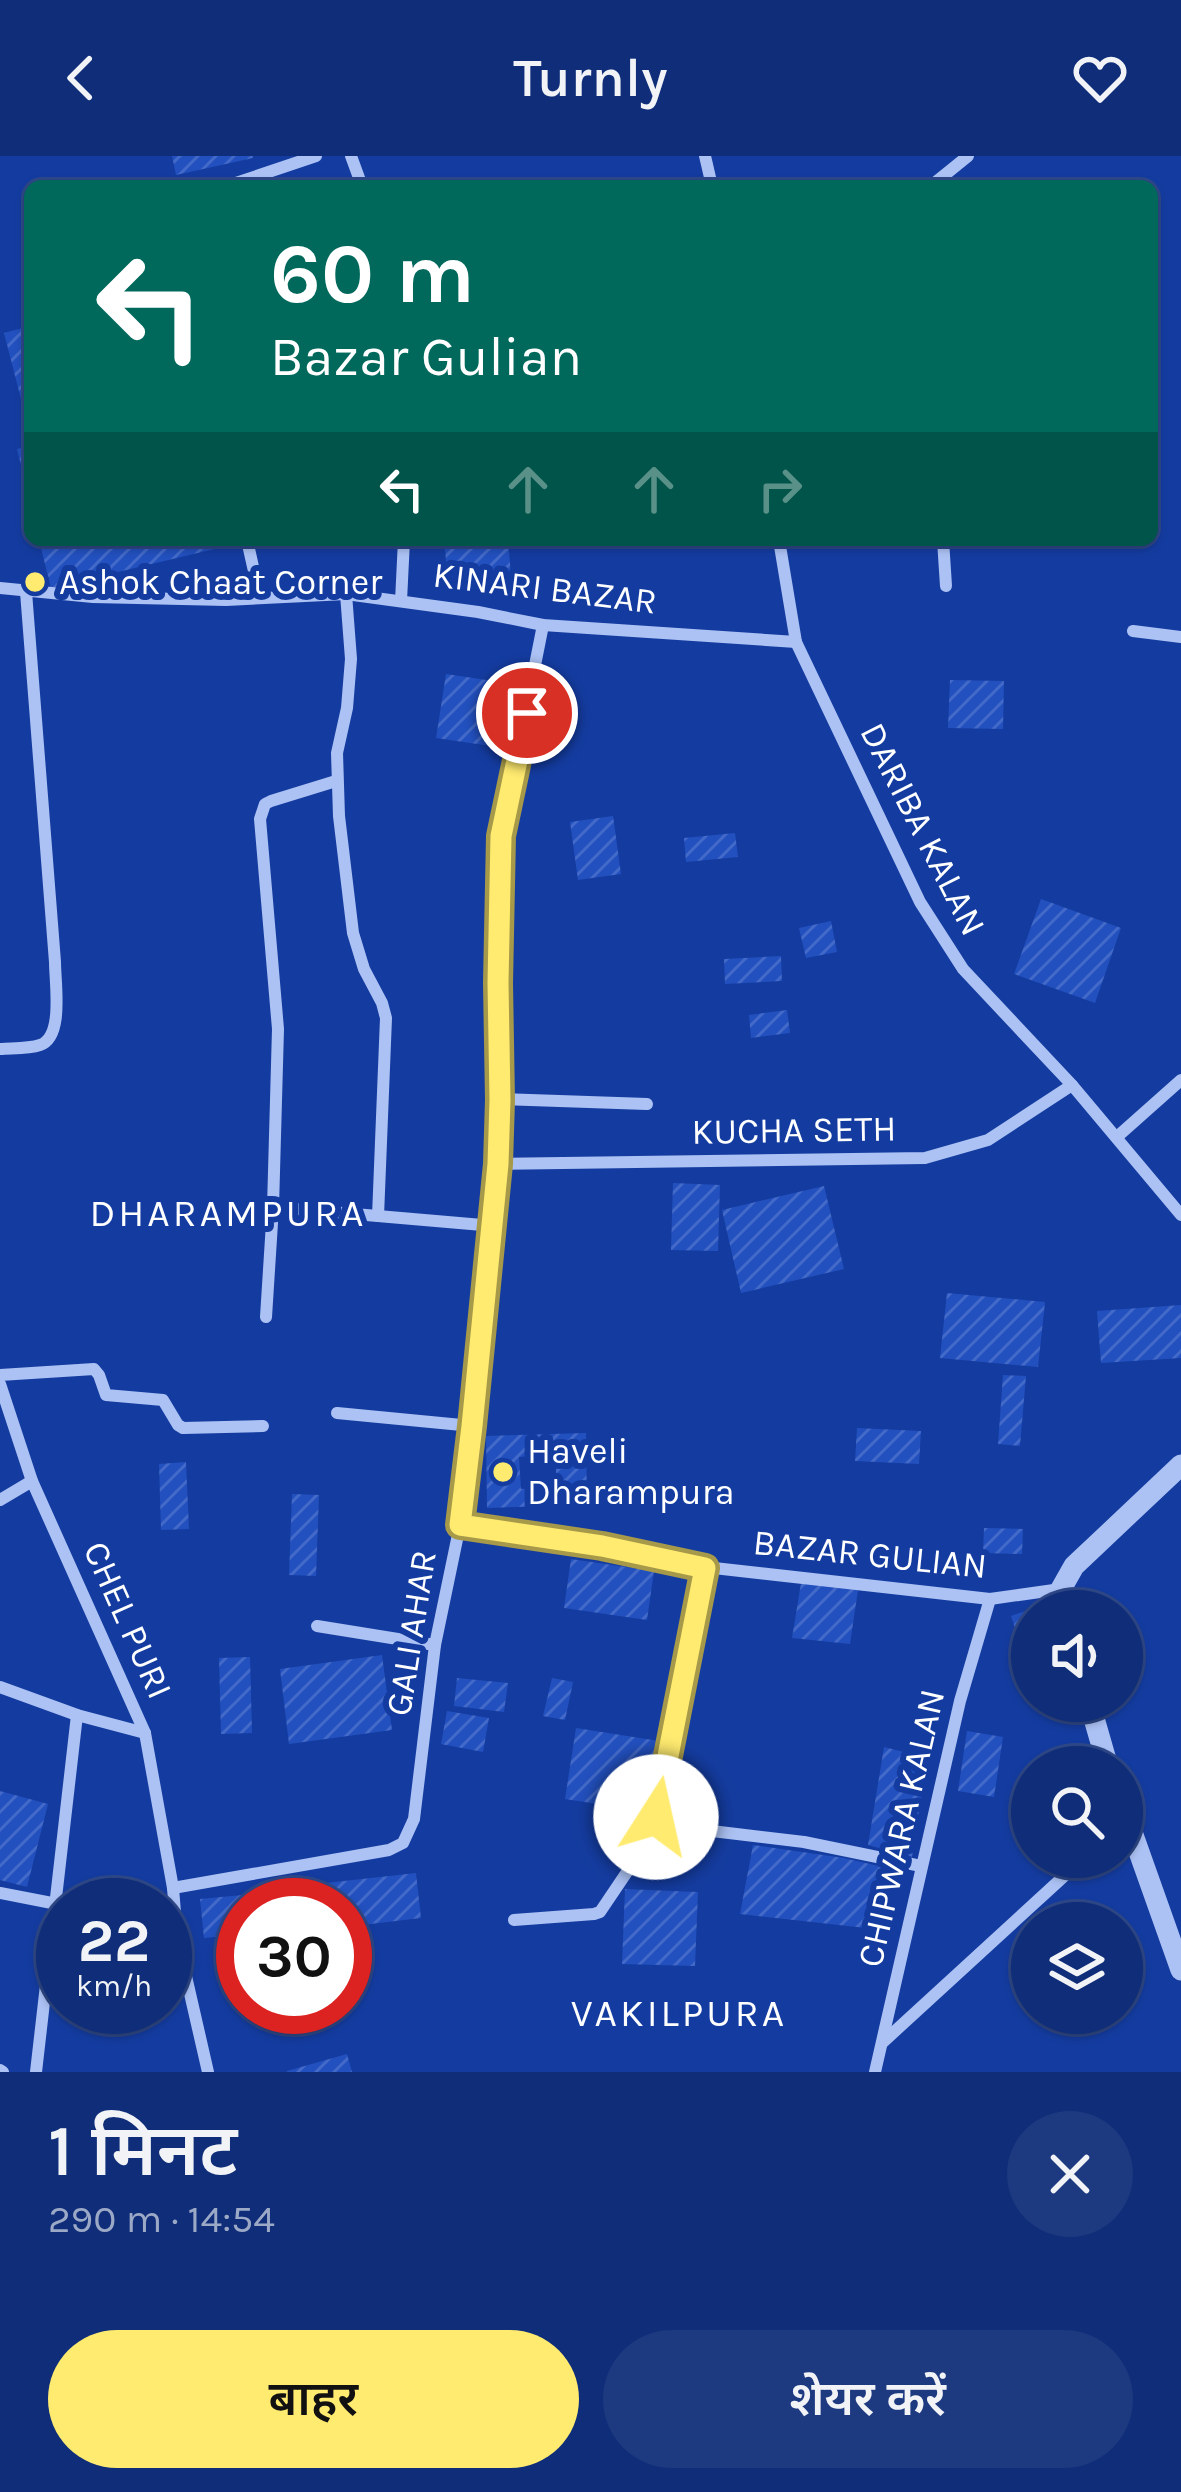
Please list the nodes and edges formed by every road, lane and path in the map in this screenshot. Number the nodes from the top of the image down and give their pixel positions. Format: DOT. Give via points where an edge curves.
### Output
graph roads {
  1 [pos="316,156"];
  2 [pos="968,156"];
  3 [pos="245,180"];
  4 [pos="938,180"];
  5 [pos="248,546"];
  6 [pos="404,546"];
  7 [pos="780,546"];
  8 [pos="943,546"];
  9 [pos="946,586"];
  10 [pos="0,588"];
  11 [pos="26,592"];
  12 [pos="346,594"];
  13 [pos="260,598"];
  14 [pos="401,602"];
  15 [pos="543,625"];
  16 [pos="1133,631"];
  17 [pos="1181,637"];
  18 [pos="796,642"];
  19 [pos="336,782"];
  20 [pos="0,1049"];
  21 [pos="1181,1080"];
  22 [pos="1072,1085"];
  23 [pos="500,1100"];
  24 [pos="647,1104"];
  25 [pos="1118,1136"];
  26 [pos="498,1164"];
  27 [pos="273,1208"];
  28 [pos="1181,1215"];
  29 [pos="379,1216"];
  30 [pos="494,1226"];
  31 [pos="266,1317"];
  32 [pos="0,1380"];
  33 [pos="337,1413"];
  34 [pos="263,1426"];
  35 [pos="472,1426"];
  36 [pos="1181,1465"];
  37 [pos="32,1481"];
  38 [pos="0,1500"];
  39 [pos="460,1525"];
  40 [pos="705,1568"];
  41 [pos="1066,1590"];
  42 [pos="990,1599"];
  43 [pos="1011,1599"];
  44 [pos="316,1626"];
  45 [pos="435,1645"];
  46 [pos="0,1687"];
  47 [pos="76,1715"];
  48 [pos="145,1733"];
  49 [pos="670,1826"];
  50 [pos="921,1867"];
  51 [pos="1143,1867"];
  52 [pos="60,1878"];
  53 [pos="171,1878"];
  54 [pos="1061,1878"];
  55 [pos="192,1885"];
  56 [pos="0,1893"];
  57 [pos="36,1900"];
  58 [pos="514,1920"];
  59 [pos="1181,1970"];
  60 [pos="192,2002"];
  61 [pos="41,2034"];
  62 [pos="882,2044"];
  63 [pos="36,2072"];
  64 [pos="208,2072"];
  65 [pos="875,2072"];
  1 -- 3 [label="street"];
  2 -- 4 [label="street"];
  5 -- 13 [label="street"];
  6 -- 14 [label="street"];
  7 -- 18 [label="street, DARIBA KALAN"];
  8 -- 9 [label="street"];
  10 -- 11 [label="street, KINARI BAZAR"];
  11 -- 13 [label="street, KINARI BAZAR"];
  11 -- 20 [label="street" via="56,1021 42,1045"];
  12 -- 13 [label="street, KINARI BAZAR"];
  12 -- 14 [label="street, KINARI BAZAR"];
  12 -- 19 [label="street" via="350,688"];
  14 -- 15 [label="street, KINARI BAZAR"];
  15 -- 18 [label="street, KINARI BAZAR"];
  15 -- 23 [label="street, GALI AHAR" via="501,836"];
  16 -- 17 [label="street"];
  18 -- 22 [label="street, DARIBA KALAN" via="920,902 963,969"];
  19 -- 27 [label="street" via="271,801 260,819 278,1016"];
  19 -- 29 [label="street" via="353,933 386,1018"];
  21 -- 25 [label="street"];
  22 -- 25 [label="street, DARIBA KALAN"];
  22 -- 26 [label="street, KUCHA SETH" via="988,1140 925,1158"];
  23 -- 24 [label="street"];
  23 -- 26 [label="street, GALI AHAR"];
  25 -- 28 [label="street, DARIBA KALAN"];
  26 -- 30 [label="street, GALI AHAR"];
  27 -- 29 [label="street"];
  27 -- 31 [label="street"];
  29 -- 30 [label="street"];
  30 -- 35 [label="street, GALI AHAR"];
  32 -- 34 [label="street" via="94,1370 106,1395 164,1400 180,1427"];
  32 -- 37 [label="street, CHEL PURI"];
  33 -- 35 [label="street"];
  35 -- 39 [label="street, GALI AHAR"];
  36 -- 41 [label="street" via="1075,1566"];
  37 -- 38 [label="street"];
  37 -- 48 [label="street, CHEL PURI"];
  39 -- 40 [label="street, BAZAR GULIAN"];
  39 -- 45 [label="street, GALI AHAR"];
  40 -- 42 [label="street, BAZAR GULIAN"];
  40 -- 49 [label="street" via="656,1814"];
  42 -- 43 [label="street, BAZAR GULIAN"];
  42 -- 50 [label="street, CHIPWARA KALAN"];
  44 -- 45 [label="street"];
  45 -- 55 [label="street, GALI AHAR" via="414,1819 403,1843"];
  46 -- 47 [label="street"];
  47 -- 48 [label="street"];
  47 -- 52 [label="street"];
  48 -- 53 [label="street, CHEL PURI"];
  49 -- 50 [label="street" via="784,1838"];
  49 -- 58 [label="street" via="661,1859 632,1866 600,1912"];
  50 -- 62 [label="street, CHIPWARA KALAN"];
  51 -- 59 [label="street"];
  54 -- 62 [label="street"];
  56 -- 57 [label="street"];
  60 -- 64 [label="street, CHEL PURI"];
  61 -- 63 [label="street"];
  62 -- 65 [label="street, CHIPWARA KALAN"];
}
